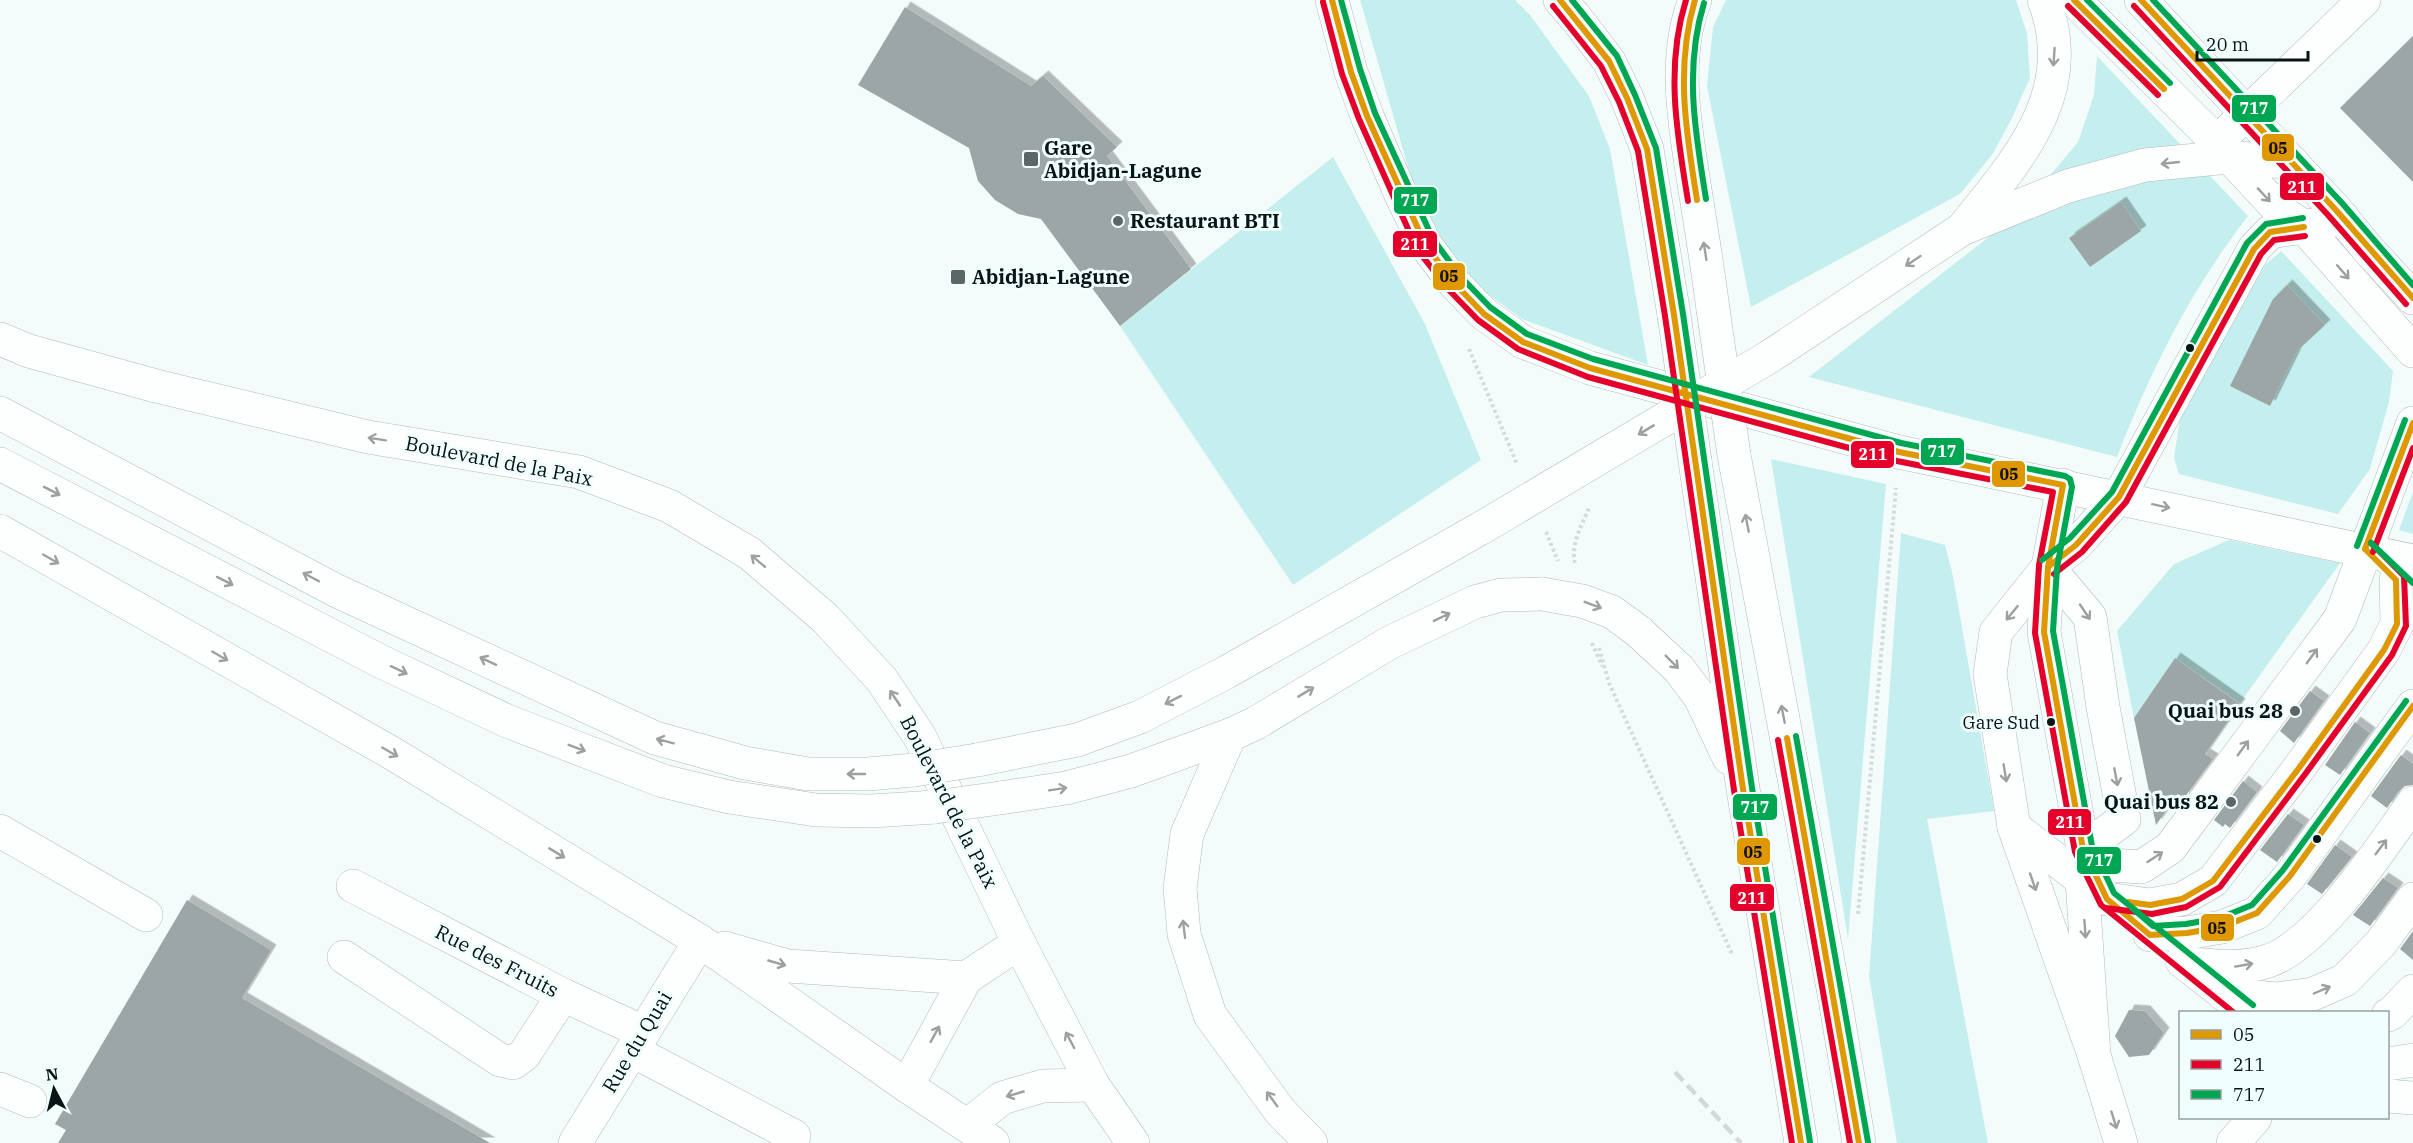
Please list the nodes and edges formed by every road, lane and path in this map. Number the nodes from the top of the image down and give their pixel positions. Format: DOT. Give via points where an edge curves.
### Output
graph roads {
  1 [pos="1332,0"];
  2 [pos="1560,0"];
  3 [pos="1695,0"];
  4 [pos="2044,0"];
  5 [pos="2074,0"];
  6 [pos="2141,0"];
  7 [pos="2364,0"];
  8 [pos="2247,116"];
  9 [pos="2223,150"];
  10 [pos="2293,162"];
  11 [pos="2343,218"];
  12 [pos="2304,227"];
  13 [pos="1962,229"];
  14 [pos="2413,298"];
  15 [pos="0,339"];
  16 [pos="2413,351"];
  17 [pos="0,413"];
  18 [pos="2413,423"];
  19 [pos="1899,452"];
  20 [pos="0,464"];
  21 [pos="2063,485"];
  22 [pos="2119,497"];
  23 [pos="1590,506"];
  24 [pos="0,531"];
  25 [pos="2365,549"];
  26 [pos="2048,567"];
  27 [pos="1576,569"];
  28 [pos="2407,578"];
  29 [pos="1596,637"];
  30 [pos="2413,706"];
  31 [pos="1243,729"];
  32 [pos="1743,789"];
  33 [pos="2413,803"];
  34 [pos="2014,827"];
  35 [pos="0,831"];
  36 [pos="2091,876"];
  37 [pos="353,886"];
  38 [pos="2413,899"];
  39 [pos="146,915"];
  40 [pos="1857,925"];
  41 [pos="2150,935"];
  42 [pos="700,941"];
  43 [pos="1019,943"];
  44 [pos="344,957"];
  45 [pos="1734,959"];
  46 [pos="2186,963"];
  47 [pos="966,978"];
  48 [pos="2413,991"];
  49 [pos="563,995"];
  50 [pos="2235,1003"];
  51 [pos="2389,1014"];
  52 [pos="638,1041"];
  53 [pos="2094,1055"];
  54 [pos="2413,1060"];
  55 [pos="2389,1064"];
  56 [pos="1094,1085"];
  57 [pos="907,1086"];
  58 [pos="0,1089"];
  59 [pos="2389,1096"];
  60 [pos="2413,1098"];
  61 [pos="30,1101"];
  62 [pos="2254,1119"];
  63 [pos="981,1134"];
  64 [pos="794,1136"];
  65 [pos="575,1143"];
  66 [pos="1133,1143"];
  67 [pos="1311,1143"];
  68 [pos="1801,1143"];
  69 [pos="1859,1143"];
  70 [pos="2121,1143"];
  71 [pos="2233,1143"];
  1 -- 19 [label="main road" via="1351,72 1401,195 1425,244 1484,314 1522,342 1590,368"];
  2 -- 32 [label="main road, bridge" via="1608,61 1647,149"];
  69 -- 3 [label="main road, one-way, bridge" via="1734,455 1689,152 1683,85 1685,41"];
  4 -- 13 [label="main road, one-way" via="2055,46 2044,112 2003,178"];
  5 -- 9 [label="main road"];
  6 -- 8 [label="main road"];
  7 -- 8 [label="main road"];
  8 -- 9 [label="main road"];
  8 -- 10 [label="main road"];
  9 -- 10 [label="main road"];
  9 -- 12 [label="main road, one-way" via="2280,211"];
  9 -- 13 [label="main road, one-way" via="2145,165 2068,186"];
  10 -- 11 [label="main road"];
  11 -- 12 [label="main road"];
  11 -- 14 [label="main road"];
  12 -- 16 [label="main road, one-way"];
  12 -- 22 [label="main road" via="2270,232 2254,249"];
  13 -- 17 [label="main road, one-way, bridge" via="1769,357 1483,527 1140,717 1077,740 915,770 808,774 745,763 656,738 337,591"];
  43 -- 15 [label="main road, Boulevard de la Paix, one-way" via="920,737 882,680 825,618 749,553 669,506 579,472 368,437 156,386 29,351"];
  18 -- 25 [label="main road"];
  19 -- 21 [label="main road"];
  19 -- 40 [label="path"];
  20 -- 31 [label="main road, one-way, bridge" via="382,662 507,721 663,781 729,797 816,810 935,807 1066,788 1131,771"];
  21 -- 22 [label="main road"];
  21 -- 26 [label="main road"];
  22 -- 25 [label="main road, one-way"];
  22 -- 26 [label="main road" via="2076,545"];
  23 -- 27 [label="path" via="1573,557"];
  24 -- 42 [label="main road, one-way" via="390,752"];
  25 -- 28 [label="main road"];
  36 -- 25 [label="main road, one-way" via="2111,865 2141,867 2170,848 2340,619"];
  26 -- 34 [label="main road, one-way" via="1996,633 1990,674"];
  26 -- 36 [label="main road" via="2044,632"];
  26 -- 36 [label="main road, one-way" via="2090,617 2124,819"];
  28 -- 36 [label="main road" via="2397,624 2384,650 2213,881 2182,899 2150,905"];
  29 -- 45 [label="path" via="1609,683"];
  30 -- 41 [label="main road" via="2290,876 2257,913 2222,927"];
  31 -- 32 [label="main road, one-way, bridge" via="1389,643 1475,602 1501,595 1542,594 1612,612 1679,669 1700,697"];
  67 -- 31 [label="main road, one-way" via="1281,1111 1210,1015 1184,934 1180,888 1187,834"];
  32 -- 68 [label="main road"];
  46 -- 33 [label="main road, one-way" via="2232,967 2268,961 2300,944 2349,891"];
  34 -- 36 [label="main road"];
  34 -- 53 [label="main road, one-way"];
  35 -- 39 [label="main road"];
  36 -- 41 [label="main road"];
  36 -- 53 [label="main road, one-way"];
  37 -- 49 [label="main road, Rue des Fruits"];
  50 -- 38 [label="main road, one-way" via="2313,994 2345,981 2381,943"];
  41 -- 46 [label="main road"];
  42 -- 47 [label="main road, one-way" via="788,966"];
  42 -- 52 [label="main road, Rue du Quai"];
  42 -- 57 [label="main road"];
  43 -- 47 [label="main road"];
  56 -- 43 [label="main road, Boulevard de la Paix, one-way"];
  44 -- 49 [label="main road" via="500,1060 513,1064 524,1055"];
  46 -- 50 [label="main road"];
  57 -- 47 [label="main road, one-way"];
  48 -- 51 [label="main road"];
  49 -- 52 [label="main road, Rue des Fruits"];
  52 -- 64 [label="main road, Rue des Fruits"];
  52 -- 65 [label="main road, Rue du Quai"];
  53 -- 70 [label="main road, one-way"];
  54 -- 55 [label="main road"];
  56 -- 63 [label="main road, one-way" via="1043,1086 1002,1098"];
  56 -- 66 [label="main road, Boulevard de la Paix"];
  57 -- 63 [label="main road"];
  58 -- 61 [label="main road"];
  59 -- 60 [label="main road"];
  62 -- 71 [label="main road"];
}
